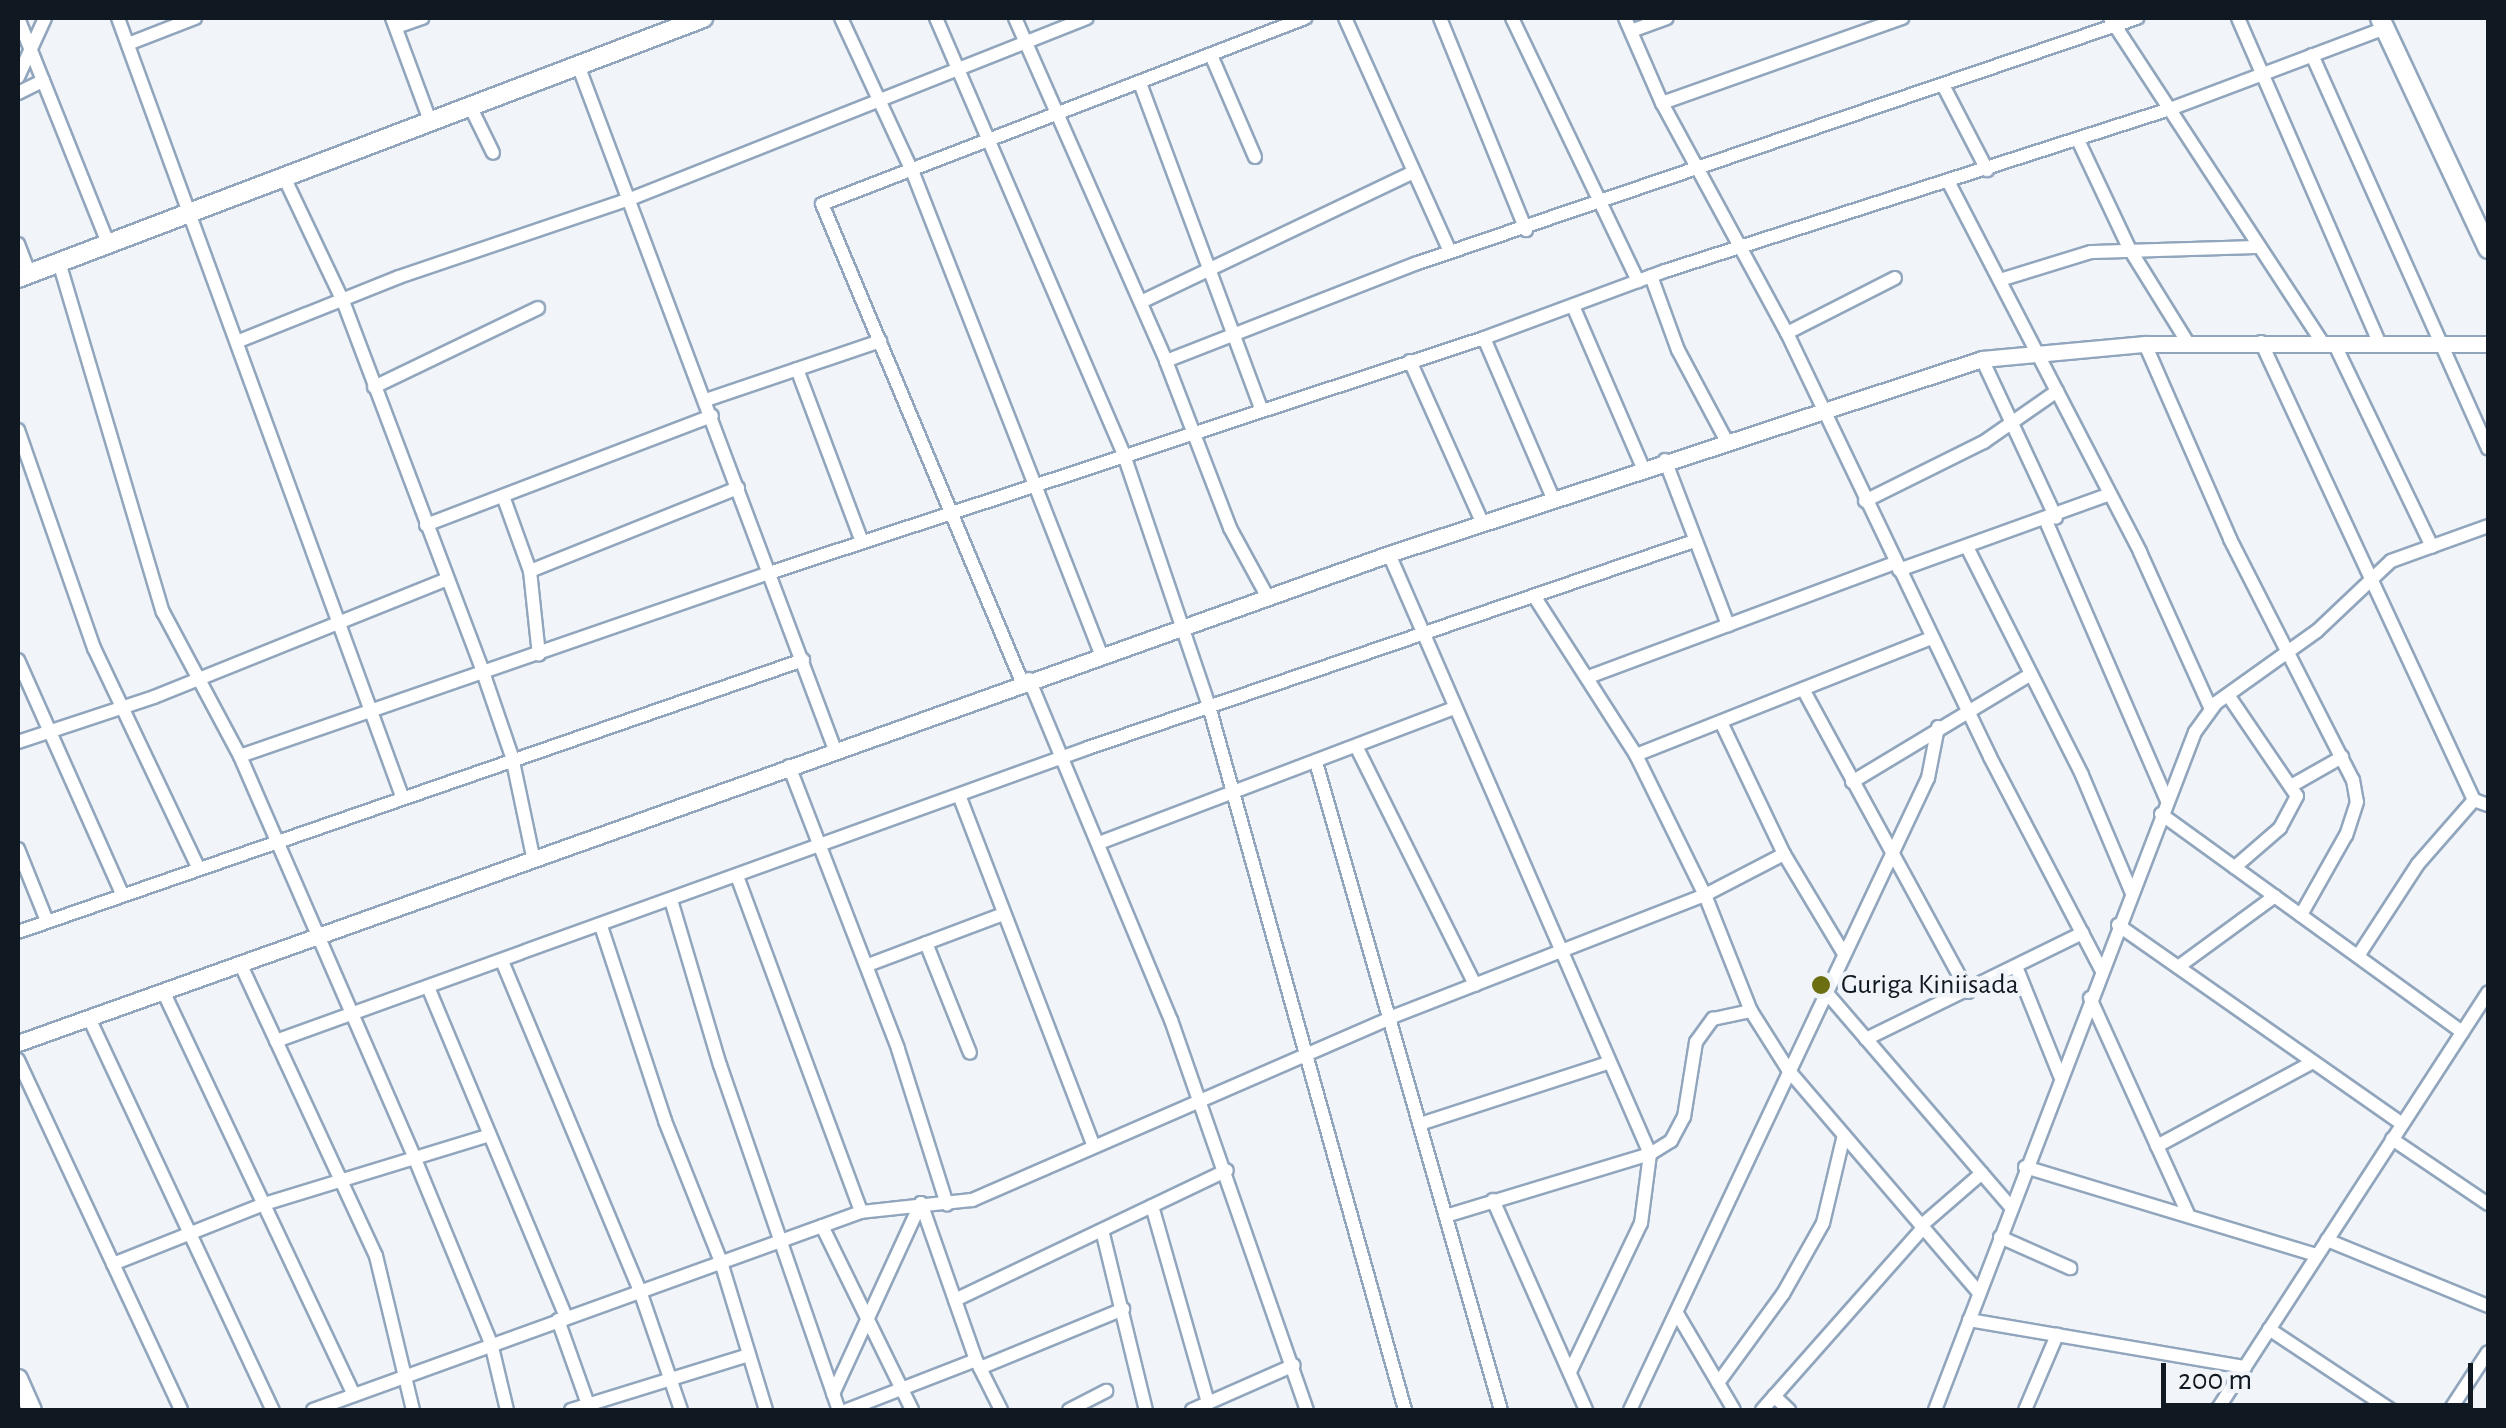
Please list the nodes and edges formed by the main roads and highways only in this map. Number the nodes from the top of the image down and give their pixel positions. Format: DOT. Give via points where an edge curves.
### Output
graph roads {
  1 [pos="703,18"];
  2 [pos="2382,23"];
  3 [pos="2488,247"];
  4 [pos="23,276"];
  5 [pos="18,1379"];
  6 [pos="32,1410"];
  1 -- 4 [label="main road"];
  2 -- 3 [label="main road"];
  5 -- 6 [label="main road"];
}
